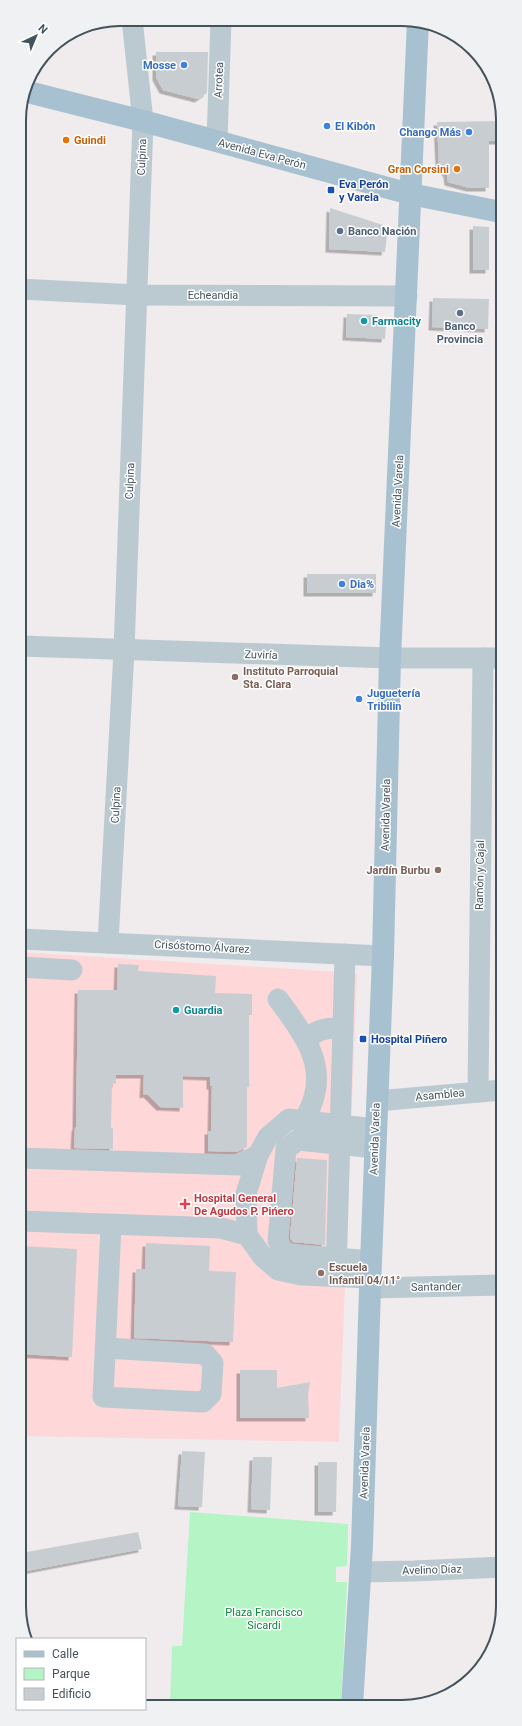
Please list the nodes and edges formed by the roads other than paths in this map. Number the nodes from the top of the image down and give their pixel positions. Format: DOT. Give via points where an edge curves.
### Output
graph roads {
  1 [pos="133,26"];
  2 [pos="221,26"];
  3 [pos="418,28"];
  4 [pos="30,93"];
  5 [pos="143,121"];
  6 [pos="217,141"];
  7 [pos="410,194"];
  8 [pos="496,211"];
  9 [pos="26,289"];
  10 [pos="137,295"];
  11 [pos="407,296"];
  12 [pos="26,646"];
  13 [pos="124,651"];
  14 [pos="390,658"];
  15 [pos="492,658"];
  16 [pos="26,939"];
  17 [pos="108,943"];
  18 [pos="345,954"];
  19 [pos="383,956"];
  20 [pos="26,967"];
  21 [pos="72,970"];
  22 [pos="278,999"];
  23 [pos="343,1029"];
  24 [pos="306,1038"];
  25 [pos="496,1090"];
  26 [pos="478,1092"];
  27 [pos="377,1101"];
  28 [pos="304,1120"];
  29 [pos="339,1134"];
  30 [pos="375,1139"];
  31 [pos="258,1155"];
  32 [pos="26,1158"];
  33 [pos="26,1221"];
  34 [pos="111,1226"];
  35 [pos="247,1236"];
  36 [pos="336,1267"];
  37 [pos="370,1276"];
  38 [pos="496,1285"];
  39 [pos="106,1348"];
  40 [pos="496,1567"];
  41 [pos="360,1572"];
  42 [pos="352,1700"];
  1 -- 5 [label="street, Culpina"];
  2 -- 6 [label="street, Arrotea"];
  3 -- 7 [label="main road, Avenida Varela"];
  4 -- 5 [label="main road, Avenida Eva Perón"];
  5 -- 6 [label="main road, Avenida Eva Perón"];
  5 -- 10 [label="street, Culpina"];
  6 -- 7 [label="main road, Avenida Eva Perón"];
  7 -- 8 [label="main road, Avenida Eva Perón"];
  7 -- 11 [label="main road, Avenida Varela"];
  9 -- 10 [label="street, Echeandia"];
  10 -- 11 [label="street, Echeandia"];
  10 -- 13 [label="street, Culpina"];
  11 -- 14 [label="main road, Avenida Varela"];
  12 -- 13 [label="street, Zuviría"];
  13 -- 14 [label="street, Zuviría"];
  13 -- 17 [label="street, Culpina"];
  14 -- 15 [label="street, Zuviría"];
  14 -- 19 [label="main road, Avenida Varela"];
  15 -- 26 [label="street, Ramón y Cajal"];
  16 -- 17 [label="street, Crisóstomo Álvarez"];
  17 -- 18 [label="street, Crisóstomo Álvarez"];
  18 -- 19 [label="street, Crisóstomo Álvarez"];
  18 -- 23 [label="street"];
  19 -- 27 [label="main road, Avenida Varela"];
  20 -- 21 [label="street"];
  22 -- 24 [label="street"];
  23 -- 24 [label="street" via="323,1028"];
  23 -- 29 [label="street"];
  24 -- 28 [label="street" via="317,1074 314,1097"];
  25 -- 26 [label="street, Asamblea"];
  26 -- 27 [label="street, Asamblea"];
  27 -- 30 [label="main road, Avenida Varela"];
  28 -- 29 [label="street"];
  28 -- 31 [label="street" via="289,1119 268,1137"];
  29 -- 30 [label="street"];
  29 -- 36 [label="street"];
  29 -- 36 [label="street" via="298,1140 286,1149 278,1240 282,1250 290,1254"];
  30 -- 37 [label="main road, Avenida Varela"];
  31 -- 32 [label="street" via="239,1165"];
  31 -- 35 [label="street" via="246,1194"];
  33 -- 34 [label="street"];
  34 -- 35 [label="street" via="221,1228"];
  34 -- 39 [label="street"];
  35 -- 36 [label="street" via="263,1257 278,1270 301,1274"];
  36 -- 37 [label="street, Santander"];
  37 -- 38 [label="street, Santander"];
  37 -- 41 [label="main road, Avenida Varela"];
  39 -- 39 [label="street" via="205,1354 213,1363 211,1394 203,1402 103,1398"];
  40 -- 41 [label="street, Avelino Díaz"];
  41 -- 42 [label="main road, Avenida Varela"];
}
